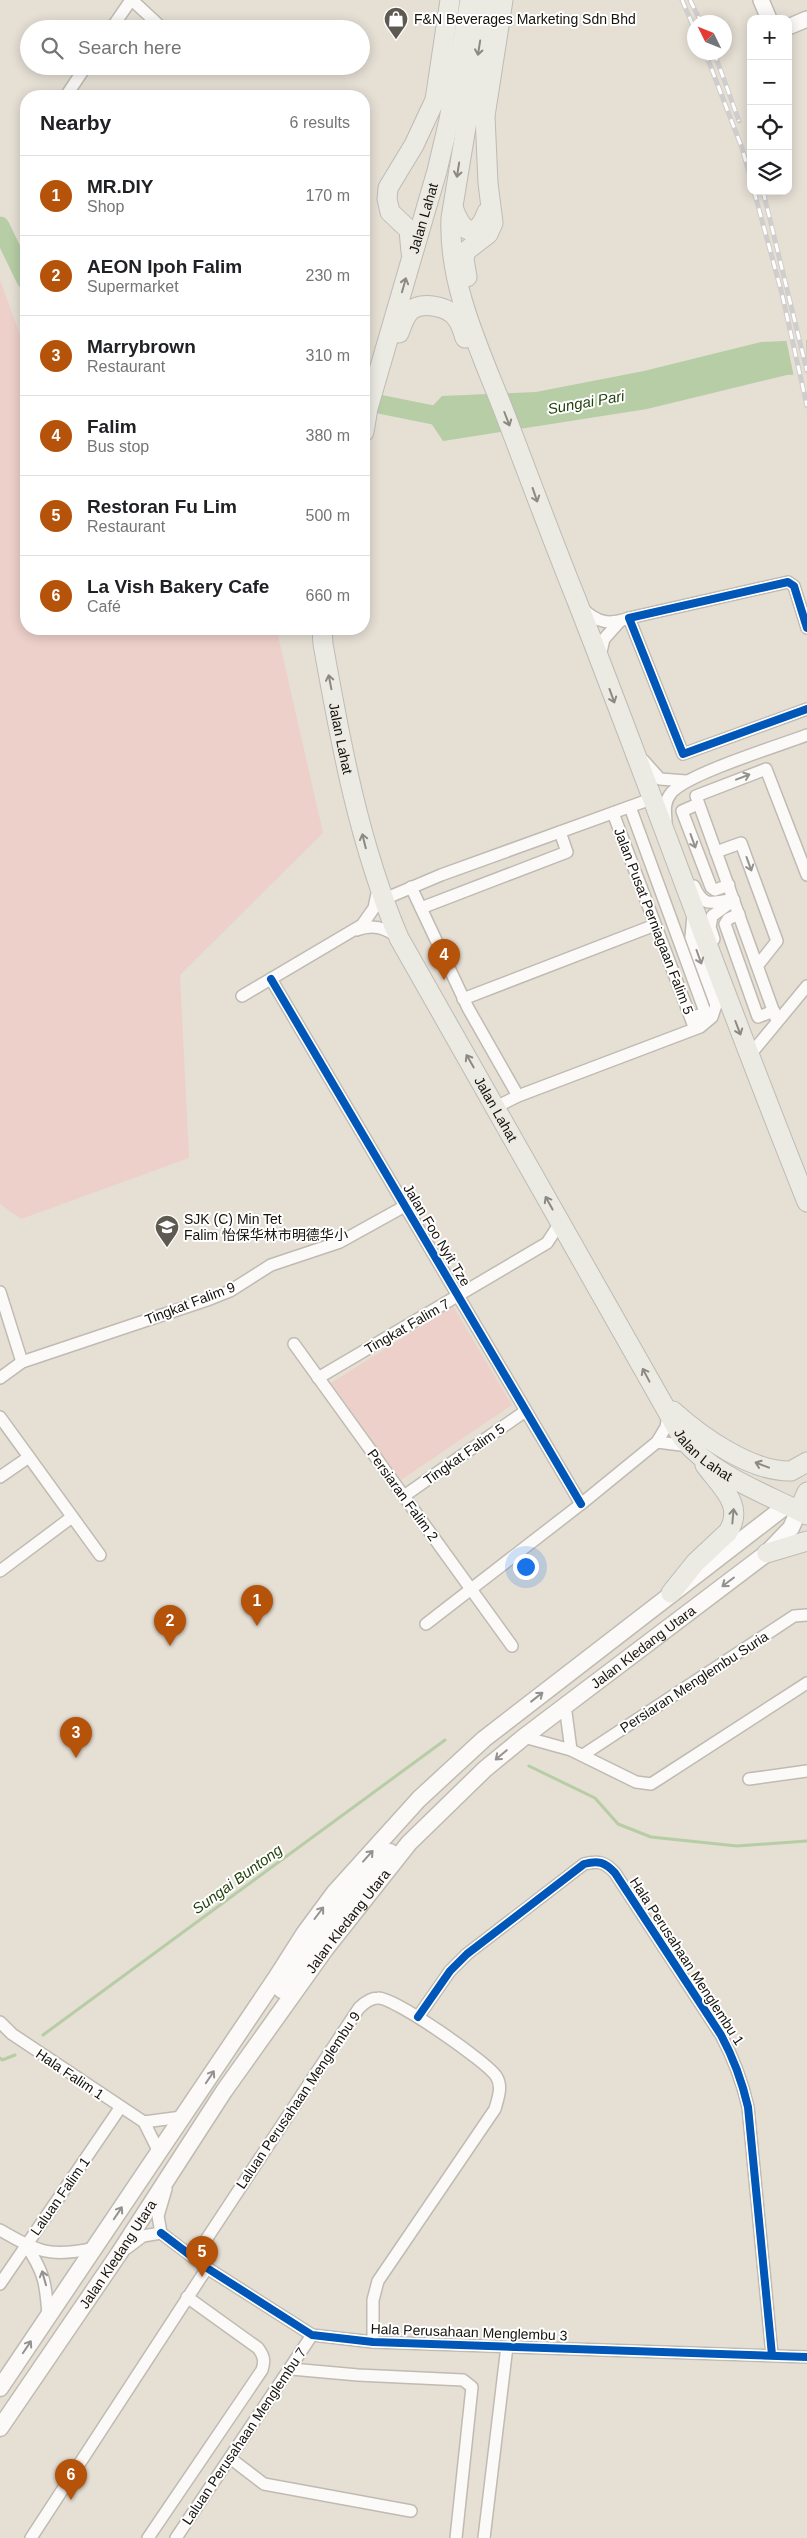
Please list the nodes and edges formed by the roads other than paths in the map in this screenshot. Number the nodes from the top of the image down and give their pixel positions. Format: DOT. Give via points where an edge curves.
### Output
graph roads {
  1 [pos="131,0"];
  2 [pos="450,0"];
  3 [pos="470,0"];
  4 [pos="487,0"];
  5 [pos="503,0"];
  6 [pos="761,0"];
  7 [pos="767,15"];
  8 [pos="117,20"];
  9 [pos="153,20"];
  10 [pos="807,20"];
  11 [pos="792,26"];
  12 [pos="80,75"];
  13 [pos="70,90"];
  14 [pos="458,121"];
  15 [pos="490,195"];
  16 [pos="386,199"];
  17 [pos="452,206"];
  18 [pos="427,207"];
  19 [pos="412,260"];
  20 [pos="472,330"];
  21 [pos="495,388"];
  22 [pos="370,411"];
  23 [pos="578,604"];
  24 [pos="624,620"];
  25 [pos="807,628"];
  26 [pos="322,635"];
  27 [pos="599,660"];
  28 [pos="807,709"];
  29 [pos="807,735"];
  30 [pos="630,743"];
  31 [pos="686,781"];
  32 [pos="651,799"];
  33 [pos="698,804"];
  34 [pos="630,807"];
  35 [pos="613,813"];
  36 [pos="560,832"];
  37 [pos="668,842"];
  38 [pos="716,852"];
  39 [pos="680,874"];
  40 [pos="807,875"];
  41 [pos="729,885"];
  42 [pos="411,886"];
  43 [pos="380,893"];
  44 [pos="734,900"];
  45 [pos="421,908"];
  46 [pos="693,909"];
  47 [pos="739,914"];
  48 [pos="655,925"];
  49 [pos="354,931"];
  50 [pos="399,938"];
  51 [pos="711,956"];
  52 [pos="758,964"];
  53 [pos="270,980"];
  54 [pos="807,986"];
  55 [pos="242,996"];
  56 [pos="463,999"];
  57 [pos="775,1016"];
  58 [pos="693,1023"];
  59 [pos="749,1056"];
  60 [pos="518,1096"];
  61 [pos="496,1107"];
  62 [pos="807,1202"];
  63 [pos="405,1206"];
  64 [pos="560,1223"];
  65 [pos="547,1243"];
  66 [pos="573,1246"];
  67 [pos="0,1292"];
  68 [pos="458,1296"];
  69 [pos="294,1344"];
  70 [pos="22,1362"];
  71 [pos="0,1378"];
  72 [pos="318,1378"];
  73 [pos="664,1407"];
  74 [pos="524,1412"];
  75 [pos="0,1417"];
  76 [pos="657,1442"];
  77 [pos="694,1450"];
  78 [pos="29,1457"];
  79 [pos="807,1462"];
  80 [pos="0,1477"];
  81 [pos="404,1496"];
  82 [pos="581,1504"];
  83 [pos="802,1505"];
  84 [pos="72,1517"];
  85 [pos="807,1541"];
  86 [pos="767,1553"];
  87 [pos="100,1555"];
  88 [pos="703,1569"];
  89 [pos="0,1571"];
  90 [pos="471,1589"];
  91 [pos="671,1593"];
  92 [pos="807,1615"];
  93 [pos="426,1624"];
  94 [pos="512,1646"];
  95 [pos="807,1683"];
  96 [pos="565,1705"];
  97 [pos="524,1737"];
  98 [pos="572,1750"];
  99 [pos="583,1755"];
  100 [pos="807,1771"];
  101 [pos="749,1779"];
  102 [pos="444,1809"];
  103 [pos="418,2017"];
  104 [pos="0,2022"];
  105 [pos="120,2108"];
  106 [pos="182,2117"];
  107 [pos="144,2122"];
  108 [pos="159,2152"];
  109 [pos="174,2168"];
  110 [pos="140,2220"];
  111 [pos="0,2230"];
  112 [pos="161,2233"];
  113 [pos="26,2245"];
  114 [pos="94,2248"];
  115 [pos="118,2255"];
  116 [pos="194,2258"];
  117 [pos="207,2268"];
  118 [pos="0,2284"];
  119 [pos="187,2297"];
  120 [pos="48,2316"];
  121 [pos="312,2335"];
  122 [pos="373,2342"];
  123 [pos="507,2346"];
  124 [pos="772,2355"];
  125 [pos="807,2356"];
  126 [pos="292,2368"];
  127 [pos="0,2388"];
  128 [pos="0,2428"];
  129 [pos="230,2458"];
  130 [pos="411,2512"];
  131 [pos="31,2538"];
  132 [pos="148,2538"];
  133 [pos="176,2538"];
  134 [pos="456,2538"];
  135 [pos="484,2538"];
  1 -- 8 [label="street"];
  1 -- 9 [label="street"];
  2 -- 16 [label="main road" via="435,100 414,145 388,188"];
  3 -- 14 [label="main road, Jalan Lahat"];
  4 -- 14 [label="main road, Jalan Lahat, one-way"];
  5 -- 15 [label="main road" via="485,116"];
  6 -- 7 [label="street"];
  10 -- 11 [label="street"];
  12 -- 13 [label="street"];
  14 -- 17 [label="main road, one-way"];
  14 -- 18 [label="main road, Jalan Lahat"];
  15 -- 17 [label="main road" via="484,219 473,230 461,227"];
  15 -- 20 [label="main road" via="492,228 464,255 472,304"];
  16 -- 18 [label="main road" via="407,216 415,216"];
  16 -- 19 [label="main road" via="390,212 408,230"];
  17 -- 20 [label="main road" via="451,244 460,292"];
  18 -- 19 [label="main road, Jalan Lahat"];
  22 -- 19 [label="main road, Jalan Lahat, one-way"];
  20 -- 21 [label="main road"];
  21 -- 22 [label="main road" via="470,348 457,318 442,308 430,306 414,309 404,320"];
  21 -- 23 [label="main road, one-way"];
  23 -- 24 [label="street" via="598,621"];
  23 -- 27 [label="main road"];
  24 -- 25 [label="street" via="788,582 794,586"];
  24 -- 27 [label="street" via="604,639"];
  24 -- 28 [label="street" via="682,754"];
  43 -- 26 [label="main road, Jalan Lahat, one-way" via="366,852 344,760"];
  27 -- 30 [label="main road, one-way"];
  29 -- 31 [label="street"];
  30 -- 31 [label="street" via="660,779"];
  30 -- 32 [label="main road"];
  31 -- 37 [label="street" via="672,792 665,807"];
  32 -- 34 [label="street"];
  32 -- 37 [label="main road"];
  33 -- 38 [label="street"];
  33 -- 40 [label="street, one-way" via="698,795 766,770"];
  33 -- 41 [label="street, one-way" via="682,811 711,887 715,890"];
  34 -- 35 [label="street"];
  34 -- 58 [label="street" via="704,1009"];
  35 -- 36 [label="street"];
  35 -- 48 [label="street, Jalan Pusat Perniagaan Falim 5"];
  36 -- 42 [label="street"];
  36 -- 45 [label="street" via="567,852"];
  37 -- 39 [label="main road"];
  38 -- 41 [label="street"];
  38 -- 52 [label="street, one-way" via="741,843 777,941"];
  39 -- 44 [label="street" via="691,880 700,898 706,901"];
  39 -- 46 [label="main road"];
  41 -- 44 [label="street"];
  42 -- 43 [label="street"];
  42 -- 45 [label="street"];
  43 -- 49 [label="street" via="372,912"];
  43 -- 50 [label="main road, Jalan Lahat"];
  44 -- 47 [label="street"];
  44 -- 51 [label="street" via="712,916 710,927 716,944"];
  45 -- 56 [label="street"];
  46 -- 51 [label="main road"];
  46 -- 58 [label="street, one-way" via="691,937 716,1005 706,1024"];
  47 -- 52 [label="street"];
  47 -- 57 [label="street" via="728,918 725,924 758,1016"];
  48 -- 56 [label="street"];
  48 -- 58 [label="street, Jalan Pusat Perniagaan Falim 5"];
  49 -- 50 [label="street" via="378,927"];
  49 -- 53 [label="street"];
  61 -- 50 [label="main road, Jalan Lahat, one-way"];
  51 -- 59 [label="main road, one-way"];
  52 -- 57 [label="street"];
  53 -- 55 [label="street"];
  53 -- 63 [label="street, Jalan Foo Nyit Tze"];
  54 -- 57 [label="street"];
  56 -- 60 [label="street"];
  57 -- 59 [label="street"];
  58 -- 60 [label="street"];
  59 -- 62 [label="main road"];
  60 -- 61 [label="street"];
  64 -- 61 [label="main road, Jalan Lahat, one-way"];
  63 -- 68 [label="street, Jalan Foo Nyit Tze"];
  63 -- 70 [label="street, Tingkat Falim 9" via="340,1242 270,1265 230,1291"];
  64 -- 65 [label="street, Tingkat Falim 7"];
  64 -- 66 [label="main road, Jalan Lahat"];
  65 -- 66 [label="street"];
  65 -- 68 [label="street, Tingkat Falim 7"];
  73 -- 66 [label="main road, Jalan Lahat, one-way"];
  67 -- 70 [label="street"];
  68 -- 72 [label="street, Tingkat Falim 7"];
  68 -- 74 [label="street, Jalan Foo Nyit Tze"];
  69 -- 72 [label="street, Persiaran Falim 2"];
  70 -- 71 [label="street, Tingkat Falim 9"];
  72 -- 81 [label="street, Persiaran Falim 2"];
  73 -- 76 [label="street" via="666,1428"];
  73 -- 77 [label="main road, Jalan Lahat"];
  79 -- 73 [label="main road, one-way" via="787,1472 770,1468 739,1456 701,1435"];
  74 -- 81 [label="street, Tingkat Falim 5"];
  74 -- 82 [label="street, Jalan Foo Nyit Tze"];
  75 -- 78 [label="street"];
  76 -- 77 [label="street"];
  76 -- 82 [label="street"];
  77 -- 83 [label="main road, Jalan Lahat" via="733,1478"];
  91 -- 77 [label="main road, one-way" via="695,1563 728,1532 735,1514 728,1496"];
  78 -- 80 [label="street"];
  78 -- 84 [label="street"];
  81 -- 90 [label="street, Persiaran Falim 2"];
  82 -- 90 [label="street"];
  83 -- 86 [label="main road, Jalan Kledang Utara" via="791,1528"];
  83 -- 88 [label="main road, Jalan Kledang Utara"];
  84 -- 87 [label="street"];
  84 -- 89 [label="street"];
  85 -- 86 [label="main road"];
  86 -- 88 [label="main road" via="767,1541 760,1537"];
  86 -- 96 [label="main road, Jalan Kledang Utara, one-way"];
  88 -- 91 [label="main road, Jalan Kledang Utara"];
  90 -- 93 [label="street"];
  90 -- 94 [label="street, Persiaran Falim 2"];
  106 -- 91 [label="main road, Jalan Kledang Utara, one-way" via="314,1920 335,1892 419,1800 484,1739"];
  92 -- 99 [label="street, Persiaran Menglembu Suria" via="794,1616"];
  95 -- 99 [label="street" via="652,1784 636,1782"];
  96 -- 97 [label="main road, Jalan Kledang Utara"];
  96 -- 98 [label="street"];
  97 -- 98 [label="street"];
  97 -- 102 [label="main road, Jalan Kledang Utara, one-way"];
  98 -- 99 [label="street"];
  100 -- 101 [label="street"];
  102 -- 109 [label="main road, Jalan Kledang Utara" via="409,1843 326,1948 224,2091"];
  102 -- 110 [label="main road" via="420,1822 363,1880 314,1941 171,2158"];
  103 -- 116 [label="street, Laluan Perusahaan Menglembu 9" via="379,1998 367,2000 358,2008"];
  103 -- 122 [label="street, Laluan Perusahaan Menglembu 9" via="485,2065 496,2076 500,2093 495,2109 378,2281 373,2300"];
  103 -- 124 [label="street, Hala Perusahaan Menglembu 1" via="450,1971 467,1954 584,1864 596,1861 607,1864 721,2035 743,2083"];
  104 -- 105 [label="street, Hala Falim 1" via="12,2034"];
  105 -- 107 [label="street, Hala Falim 1"];
  105 -- 113 [label="street, Laluan Falim 1"];
  106 -- 107 [label="street"];
  106 -- 108 [label="main road, Jalan Kledang Utara"];
  107 -- 108 [label="street"];
  114 -- 108 [label="main road, Jalan Kledang Utara, one-way"];
  109 -- 110 [label="main road, Jalan Kledang Utara"];
  109 -- 112 [label="street" via="158,2216"];
  110 -- 115 [label="main road, Jalan Kledang Utara"];
  111 -- 113 [label="street"];
  112 -- 115 [label="street" via="144,2236"];
  112 -- 116 [label="street, Hala Perusahaan Menglembu 3"];
  113 -- 114 [label="street" via="50,2254 69,2254"];
  113 -- 118 [label="street, Laluan Falim 1"];
  120 -- 113 [label="street, one-way" via="41,2268"];
  114 -- 120 [label="main road, Jalan Kledang Utara"];
  115 -- 128 [label="main road, Jalan Kledang Utara"];
  116 -- 117 [label="street, Hala Perusahaan Menglembu 3"];
  117 -- 119 [label="street"];
  117 -- 121 [label="street, Hala Perusahaan Menglembu 3"];
  119 -- 131 [label="street"];
  119 -- 132 [label="street" via="258,2348 264,2362 262,2370"];
  127 -- 120 [label="main road, Jalan Kledang Utara, one-way"];
  121 -- 122 [label="street, Hala Perusahaan Menglembu 3"];
  121 -- 126 [label="street, Laluan Perusahaan Menglembu 7"];
  122 -- 123 [label="street, Hala Perusahaan Menglembu 3"];
  123 -- 124 [label="street, Hala Perusahaan Menglembu 3"];
  123 -- 135 [label="street"];
  124 -- 125 [label="street, Hala Perusahaan Menglembu 3"];
  126 -- 129 [label="street, Laluan Perusahaan Menglembu 7"];
  126 -- 134 [label="street" via="463,2380 472,2387"];
  129 -- 130 [label="street" via="264,2484"];
  129 -- 133 [label="street, Laluan Perusahaan Menglembu 7"];
}
